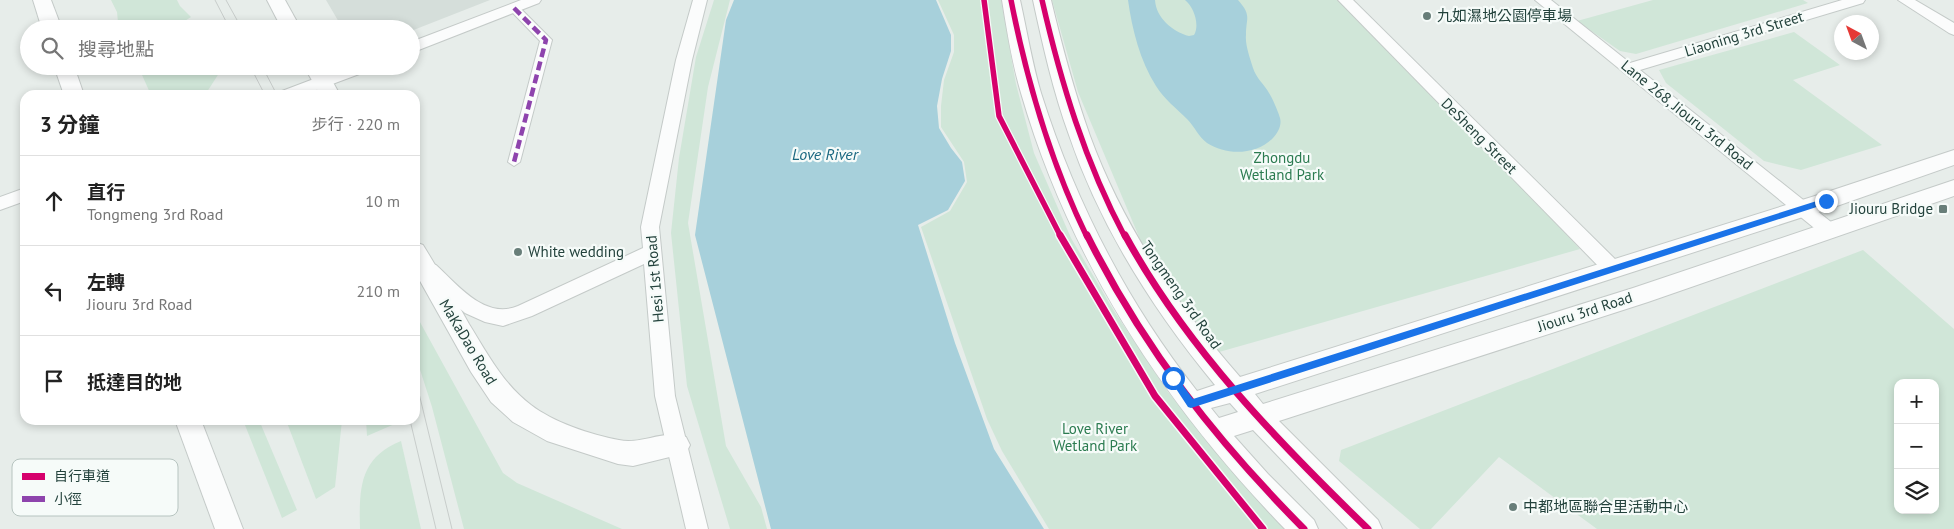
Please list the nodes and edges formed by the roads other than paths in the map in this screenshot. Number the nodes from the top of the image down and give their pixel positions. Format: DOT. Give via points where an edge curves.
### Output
graph roads {
  1 [pos="42,0"];
  2 [pos="276,0"];
  3 [pos="534,0"];
  4 [pos="700,0"];
  5 [pos="1011,0"];
  6 [pos="1042,0"];
  7 [pos="1345,0"];
  8 [pos="1542,0"];
  9 [pos="1858,0"];
  10 [pos="1906,0"];
  11 [pos="514,8"];
  12 [pos="49,20"];
  13 [pos="287,20"];
  14 [pos="1954,30"];
  15 [pos="420,45"];
  16 [pos="1629,68"];
  17 [pos="67,75"];
  18 [pos="339,75"];
  19 [pos="322,81"];
  20 [pos="72,90"];
  21 [pos="300,90"];
  22 [pos="1954,157"];
  23 [pos="514,162"];
  24 [pos="1954,188"];
  25 [pos="20,196"];
  26 [pos="0,204"];
  27 [pos="1803,209"];
  28 [pos="1830,231"];
  29 [pos="652,252"];
  30 [pos="420,259"];
  31 [pos="420,260"];
  32 [pos="1614,270"];
  33 [pos="1234,390"];
  34 [pos="1191,404"];
  35 [pos="1257,417"];
  36 [pos="190,425"];
  37 [pos="1214,431"];
  38 [pos="676,445"];
  39 [pos="229,529"];
  40 [pos="697,529"];
  41 [pos="1304,529"];
  42 [pos="1368,529"];
  1 -- 12 [label="street"];
  2 -- 13 [label="street"];
  3 -- 11 [label="street"];
  4 -- 29 [label="street, Hesi 1st Road" via="684,60 650,227"];
  5 -- 34 [label="street" via="1031,92 1063,182 1106,276"];
  6 -- 33 [label="street, Tongmeng 3rd Road" via="1062,84 1097,180 1141,264 1193,339"];
  7 -- 32 [label="street, DeSheng Street"];
  8 -- 16 [label="street, Lane 268, Jiouru 3rd Road"];
  9 -- 16 [label="street, Liaoning 3rd Street"];
  10 -- 14 [label="street"];
  11 -- 15 [label="street"];
  11 -- 23 [label="street" via="546,40"];
  16 -- 27 [label="street, Lane 268, Jiouru 3rd Road"];
  17 -- 20 [label="street"];
  18 -- 19 [label="street"];
  19 -- 21 [label="street"];
  22 -- 27 [label="street, Jiouru 3rd Road"];
  24 -- 28 [label="street, Jiouru 3rd Road"];
  25 -- 26 [label="street"];
  27 -- 28 [label="street, Lane 268, Jiouru 3rd Road"];
  27 -- 32 [label="street, Jiouru 3rd Road"];
  28 -- 35 [label="street, Jiouru 3rd Road"];
  29 -- 30 [label="street" via="517,315 503,318 477,310 455,294"];
  29 -- 38 [label="street, Hesi 1st Road" via="664,388"];
  31 -- 38 [label="street, MaKaDao Road" via="480,365 500,394 522,414 556,433 618,452 634,454"];
  32 -- 33 [label="street, Jiouru 3rd Road"];
  33 -- 34 [label="street, Jiouru 3rd Road"];
  33 -- 35 [label="street, Tongmeng 3rd Road"];
  34 -- 37 [label="street"];
  35 -- 37 [label="street, Jiouru 3rd Road"];
  35 -- 42 [label="street, Tongmeng 3rd Road"];
  36 -- 39 [label="street"];
  37 -- 41 [label="street" via="1270,496"];
  38 -- 40 [label="street, Hesi 1st Road"];
}
